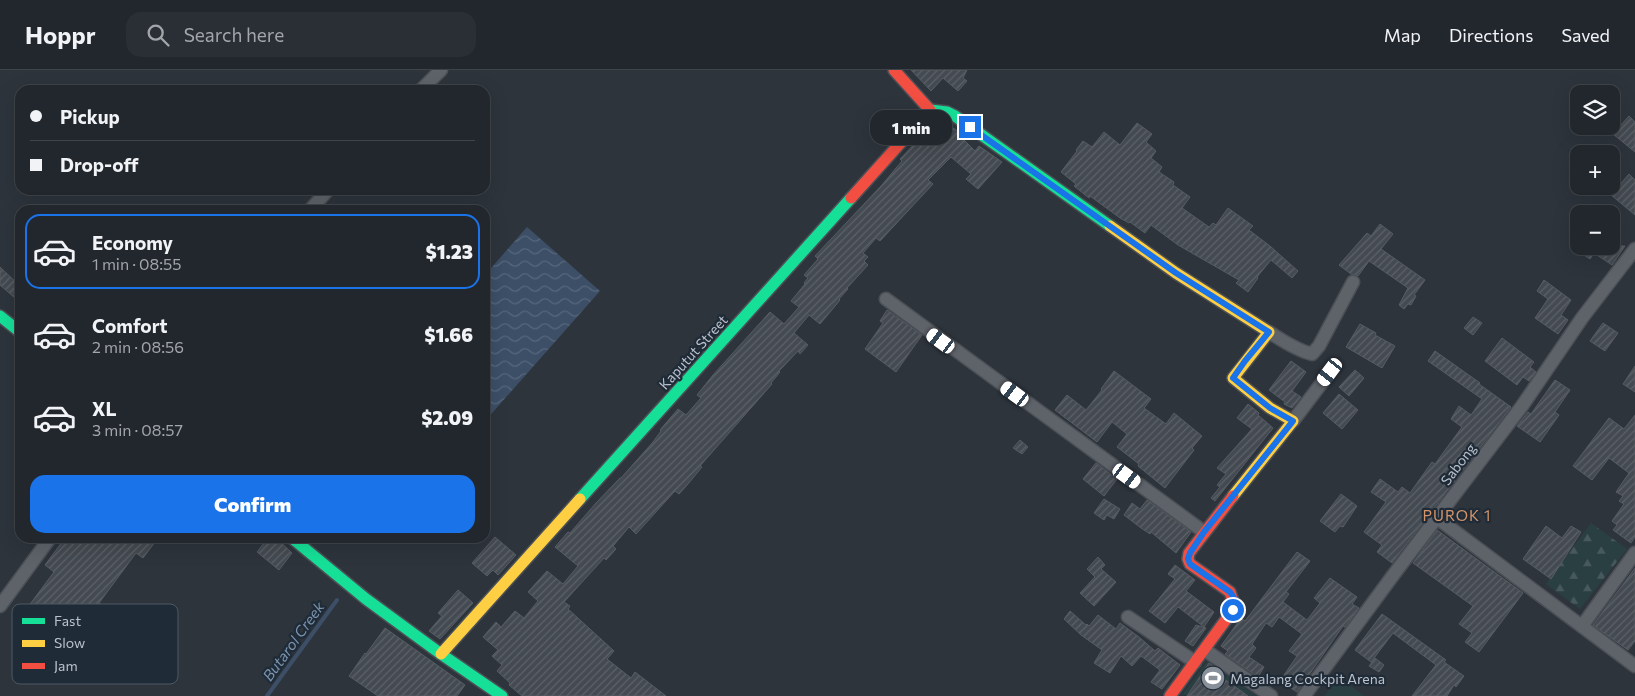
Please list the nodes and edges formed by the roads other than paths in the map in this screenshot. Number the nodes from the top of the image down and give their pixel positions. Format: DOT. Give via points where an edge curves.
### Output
graph roads {
  1 [pos="441,70"];
  2 [pos="894,70"];
  3 [pos="426,85"];
  4 [pos="930,110"];
  5 [pos="324,195"];
  6 [pos="314,205"];
  7 [pos="1635,250"];
  8 [pos="1353,282"];
  9 [pos="886,299"];
  10 [pos="0,316"];
  11 [pos="15,328"];
  12 [pos="1269,332"];
  13 [pos="1330,372"];
  14 [pos="1293,421"];
  15 [pos="1437,518"];
  16 [pos="1204,532"];
  17 [pos="46,543"];
  18 [pos="298,543"];
  19 [pos="1635,553"];
  20 [pos="0,606"];
  21 [pos="1128,617"];
  22 [pos="1582,626"];
  23 [pos="1205,650"];
  24 [pos="441,654"];
  25 [pos="1196,662"];
  26 [pos="1635,666"];
  27 [pos="502,696"];
  28 [pos="1170,696"];
  29 [pos="1271,696"];
  30 [pos="1304,696"];
  1 -- 3 [label="street"];
  2 -- 4 [label="street"];
  4 -- 12 [label="street" via="955,116 1176,273"];
  4 -- 24 [label="street, Kaputut Street"];
  5 -- 6 [label="street"];
  7 -- 15 [label="street, Sabong"];
  8 -- 12 [label="street" via="1312,354"];
  9 -- 16 [label="street"];
  10 -- 11 [label="street"];
  12 -- 14 [label="street" via="1233,378 1270,408"];
  13 -- 14 [label="street"];
  14 -- 16 [label="street"];
  15 -- 22 [label="street"];
  15 -- 30 [label="street, Sabong"];
  16 -- 23 [label="street" via="1190,553 1190,564 1234,598 1233,610"];
  17 -- 20 [label="street"];
  18 -- 24 [label="street" via="366,599"];
  19 -- 22 [label="street"];
  21 -- 25 [label="street"];
  22 -- 26 [label="street"];
  23 -- 25 [label="street"];
  23 -- 29 [label="street"];
  24 -- 27 [label="street"];
  25 -- 28 [label="street"];
}
